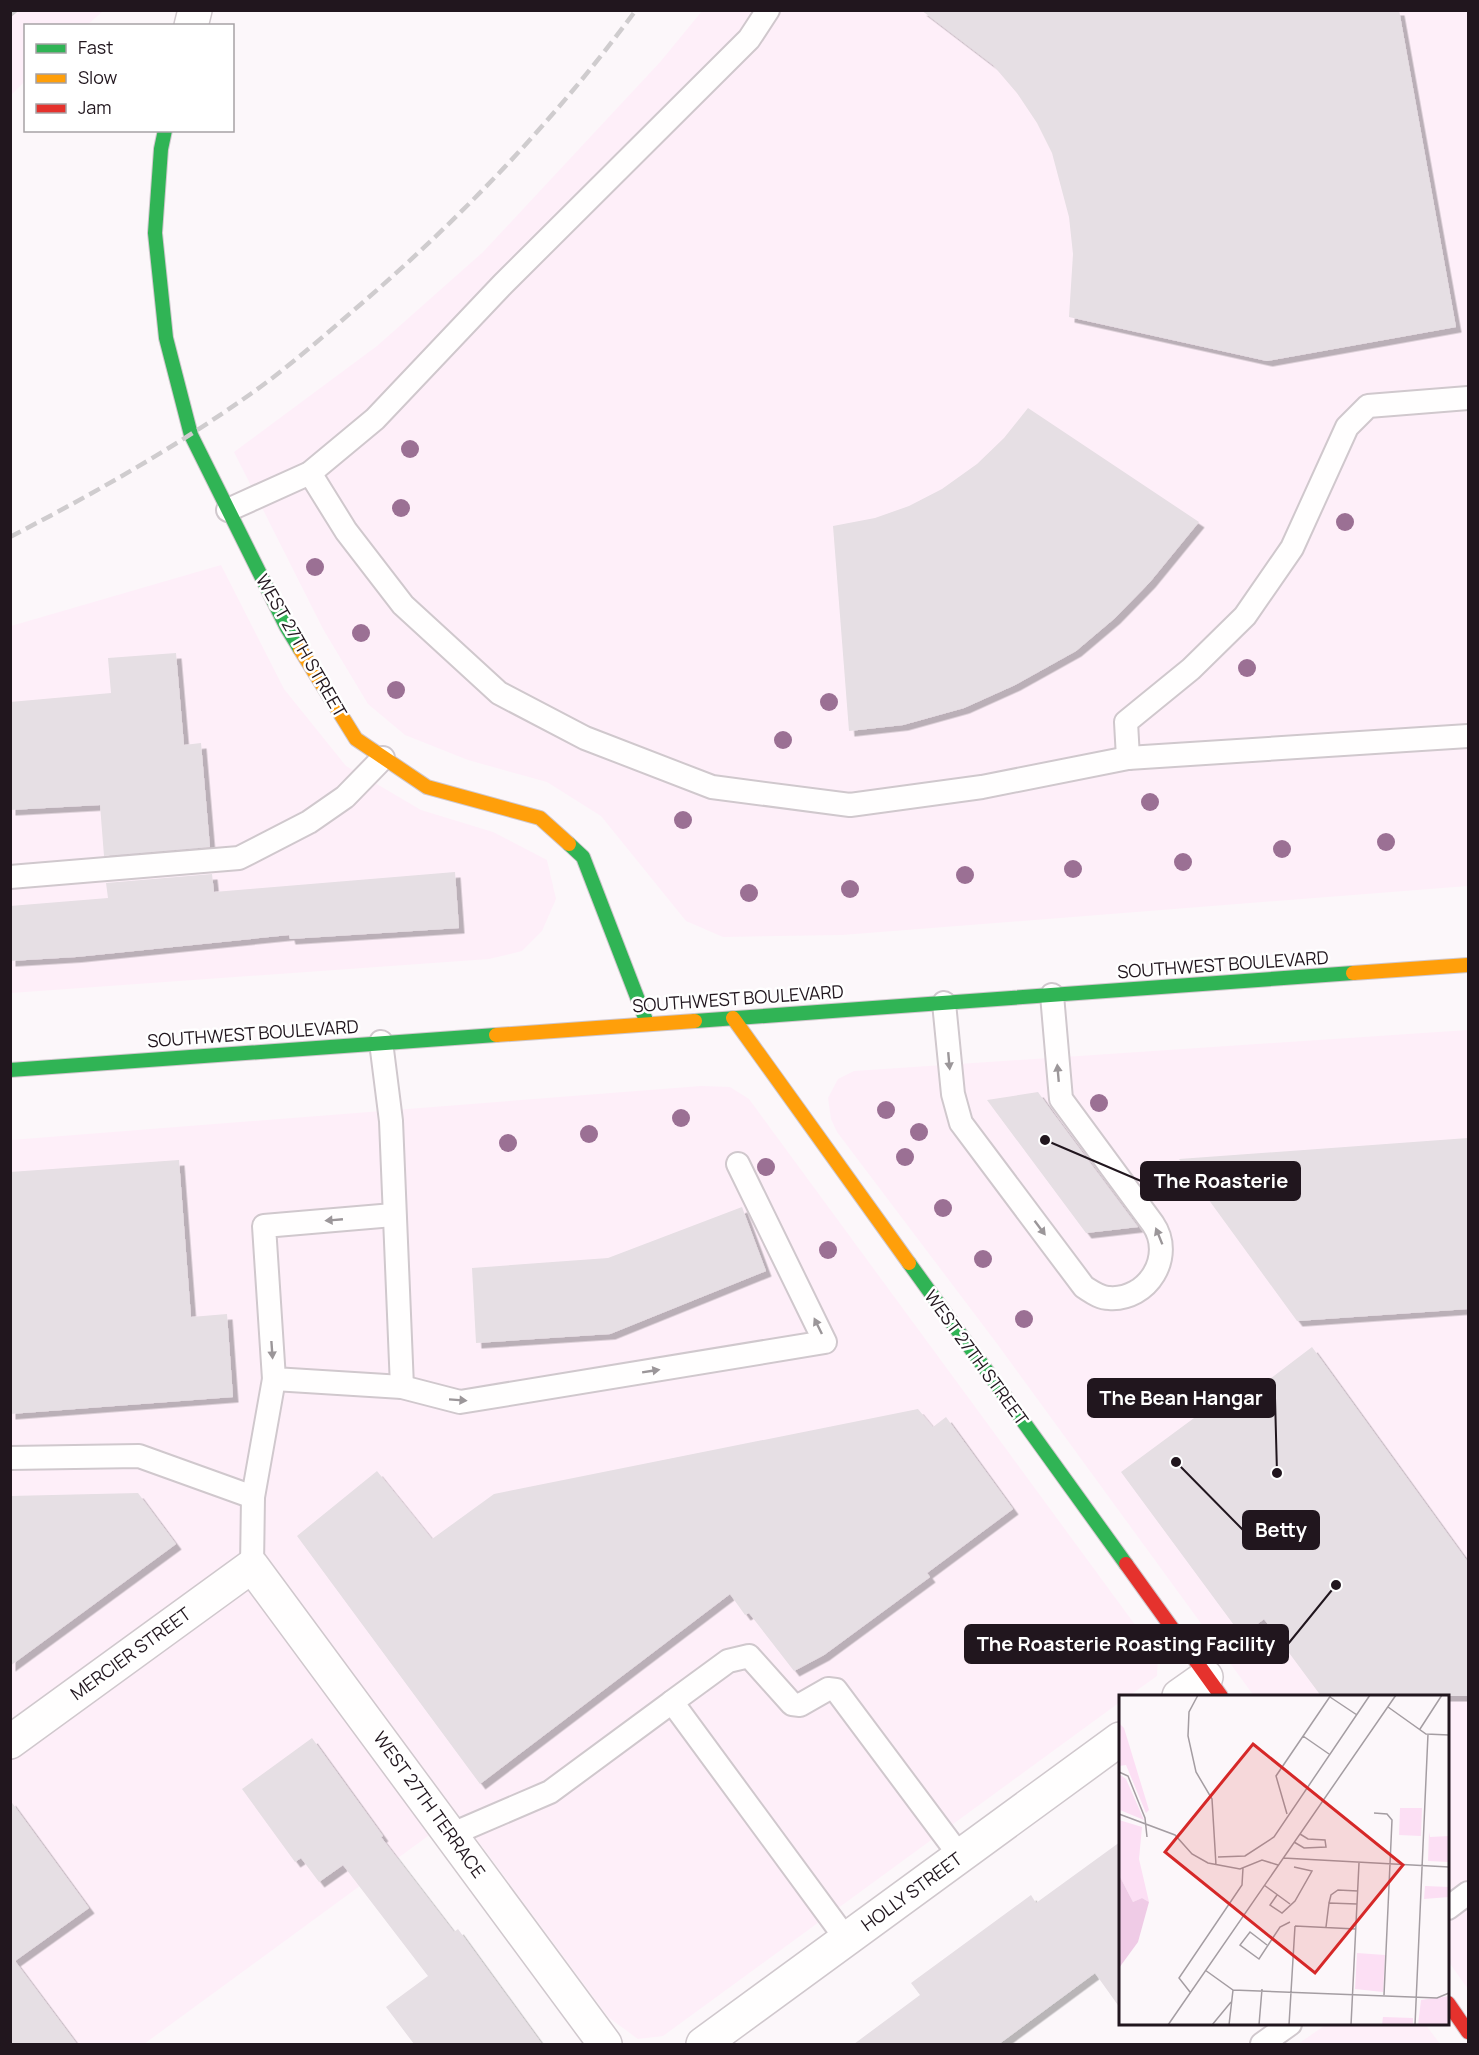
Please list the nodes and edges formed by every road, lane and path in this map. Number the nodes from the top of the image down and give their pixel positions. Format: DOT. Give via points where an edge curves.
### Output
graph roads {
  1 [pos="768,10"];
  2 [pos="165,132"];
  3 [pos="1468,398"];
  4 [pos="310,473"];
  5 [pos="228,510"];
  6 [pos="1468,736"];
  7 [pos="383,758"];
  8 [pos="1128,758"];
  9 [pos="10,877"];
  10 [pos="1468,965"];
  11 [pos="1052,995"];
  12 [pos="944,1003"];
  13 [pos="733,1018"];
  14 [pos="647,1023"];
  15 [pos="381,1042"];
  16 [pos="10,1070"];
  17 [pos="738,1164"];
  18 [pos="393,1215"];
  19 [pos="274,1379"];
  20 [pos="402,1388"];
  21 [pos="10,1458"];
  22 [pos="254,1497"];
  23 [pos="252,1566"];
  24 [pos="1214,1687"];
  25 [pos="1183,1695"];
  26 [pos="672,1702"];
  27 [pos="1119,1740"];
  28 [pos="10,1742"];
  29 [pos="450,1835"];
  30 [pos="960,1856"];
  31 [pos="1468,1893"];
  32 [pos="1449,1907"];
  33 [pos="847,1940"];
  34 [pos="1449,2004"];
  35 [pos="1289,2025"];
  36 [pos="1468,2032"];
  37 [pos="604,2044"];
  38 [pos="703,2044"];
  39 [pos="1262,2044"];
  1 -- 4 [label="lane" via="748,39 503,284 375,419"];
  2 -- 5 [label="street, WEST 27TH STREET" via="155,233 166,338 191,435"];
  3 -- 8 [label="lane" via="1368,406 1347,428 1292,548 1245,616 1191,669 1126,722"];
  4 -- 5 [label="lane"];
  4 -- 8 [label="lane" via="346,531 404,605 499,693 585,738 712,787 850,805 982,787"];
  5 -- 7 [label="street, WEST 27TH STREET" via="286,626 356,739"];
  6 -- 8 [label="lane"];
  7 -- 9 [label="lane" via="345,797 309,822 239,858"];
  7 -- 14 [label="street, WEST 27TH STREET" via="427,787 540,818 583,857"];
  10 -- 11 [label="street, SOUTHWEST BOULEVARD"];
  11 -- 12 [label="street, SOUTHWEST BOULEVARD"];
  12 -- 11 [label="lane, one-way" via="953,1094 962,1123 1084,1287 1108,1299 1118,1298 1150,1278 1161,1259 1162,1242 1153,1224 1061,1099"];
  12 -- 13 [label="street, SOUTHWEST BOULEVARD"];
  13 -- 14 [label="street, SOUTHWEST BOULEVARD"];
  13 -- 24 [label="street, WEST 27TH STREET"];
  14 -- 15 [label="street, SOUTHWEST BOULEVARD"];
  15 -- 16 [label="street, SOUTHWEST BOULEVARD"];
  15 -- 18 [label="lane" via="391,1121"];
  20 -- 17 [label="lane, one-way" via="460,1402 825,1342"];
  18 -- 19 [label="lane, one-way" via="264,1226"];
  18 -- 20 [label="lane"];
  19 -- 20 [label="lane"];
  19 -- 22 [label="lane"];
  21 -- 22 [label="lane" via="139,1456"];
  22 -- 23 [label="lane"];
  23 -- 28 [label="street, MERCIER STREET"];
  23 -- 29 [label="street, WEST 27TH TERRACE"];
  24 -- 25 [label="street"];
  26 -- 29 [label="lane" via="550,1792"];
  26 -- 30 [label="lane" via="728,1661 749,1656 792,1704 800,1705 828,1689 836,1690"];
  26 -- 33 [label="lane"];
  27 -- 30 [label="street, HOLLY STREET"];
  29 -- 37 [label="street, WEST 27TH TERRACE"];
  30 -- 33 [label="street, HOLLY STREET"];
  31 -- 32 [label="lane"];
  33 -- 38 [label="street, HOLLY STREET"];
  34 -- 36 [label="street"];
  35 -- 39 [label="lane"];
}
